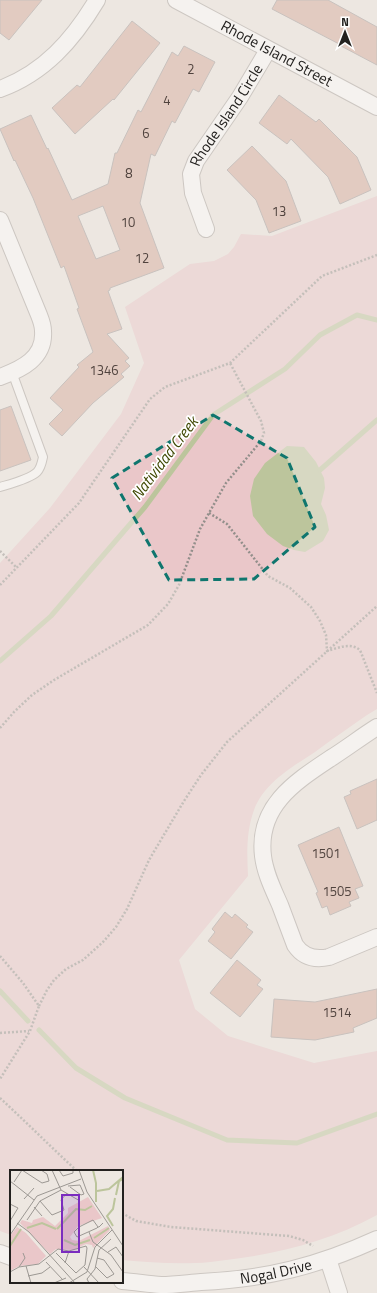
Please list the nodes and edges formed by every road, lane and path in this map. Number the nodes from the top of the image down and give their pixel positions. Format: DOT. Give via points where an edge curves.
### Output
graph roads {
  1 [pos="98,0"];
  2 [pos="176,0"];
  3 [pos="268,50"];
  4 [pos="0,89"];
  5 [pos="377,108"];
  6 [pos="0,220"];
  7 [pos="206,228"];
  8 [pos="377,255"];
  9 [pos="230,363"];
  10 [pos="6,375"];
  11 [pos="0,487"];
  12 [pos="209,513"];
  13 [pos="0,551"];
  14 [pos="17,568"];
  15 [pos="0,585"];
  16 [pos="377,606"];
  17 [pos="327,651"];
  18 [pos="377,693"];
  19 [pos="0,728"];
  20 [pos="377,728"];
  21 [pos="377,937"];
  22 [pos="0,956"];
  23 [pos="39,1006"];
  24 [pos="30,1031"];
  25 [pos="0,1033"];
  26 [pos="0,1079"];
  27 [pos="0,1098"];
  28 [pos="76,1170"];
  29 [pos="123,1214"];
  30 [pos="377,1239"];
  31 [pos="0,1253"];
  32 [pos="10,1257"];
  33 [pos="328,1259"];
  34 [pos="123,1281"];
  35 [pos="162,1289"];
  36 [pos="339,1293"];
  1 -- 4 [label="street" via="67,43 49,60 33,74"];
  2 -- 3 [label="street, Rhode Island Street"];
  3 -- 5 [label="street, Rhode Island Street"];
  3 -- 7 [label="street, Rhode Island Circle" via="240,97 196,161 191,174 193,193"];
  6 -- 10 [label="street" via="43,330 41,348 36,356 23,367"];
  8 -- 9 [label="path" via="322,276"];
  9 -- 12 [label="path" via="261,420 264,433 261,441 226,483"];
  9 -- 14 [label="path" via="165,388 150,399 79,503"];
  10 -- 11 [label="lane" via="43,457 40,468 32,476"];
  12 -- 17 [label="path" via="227,524 268,576 290,588 311,608 326,634"];
  12 -- 19 [label="path" via="168,604 148,624 32,696"];
  13 -- 14 [label="path"];
  14 -- 15 [label="path"];
  16 -- 17 [label="path"];
  17 -- 18 [label="path" via="347,645 360,650"];
  17 -- 23 [label="path" via="227,742 184,801 149,860 116,927 83,960 66,969 54,980"];
  20 -- 21 [label="street" via="307,774 278,801 268,817 263,857 298,950 307,956 321,959"];
  22 -- 23 [label="path"];
  23 -- 24 [label="path"];
  24 -- 25 [label="path"];
  24 -- 26 [label="path"];
  27 -- 28 [label="path"];
  29 -- 33 [label="path" via="136,1222 170,1227 289,1236 312,1245"];
  30 -- 33 [label="street, Nogal Drive"];
  31 -- 32 [label="street"];
  33 -- 35 [label="street, Nogal Drive" via="250,1278"];
  33 -- 36 [label="street"];
  34 -- 35 [label="street, Nogal Drive"];
}
